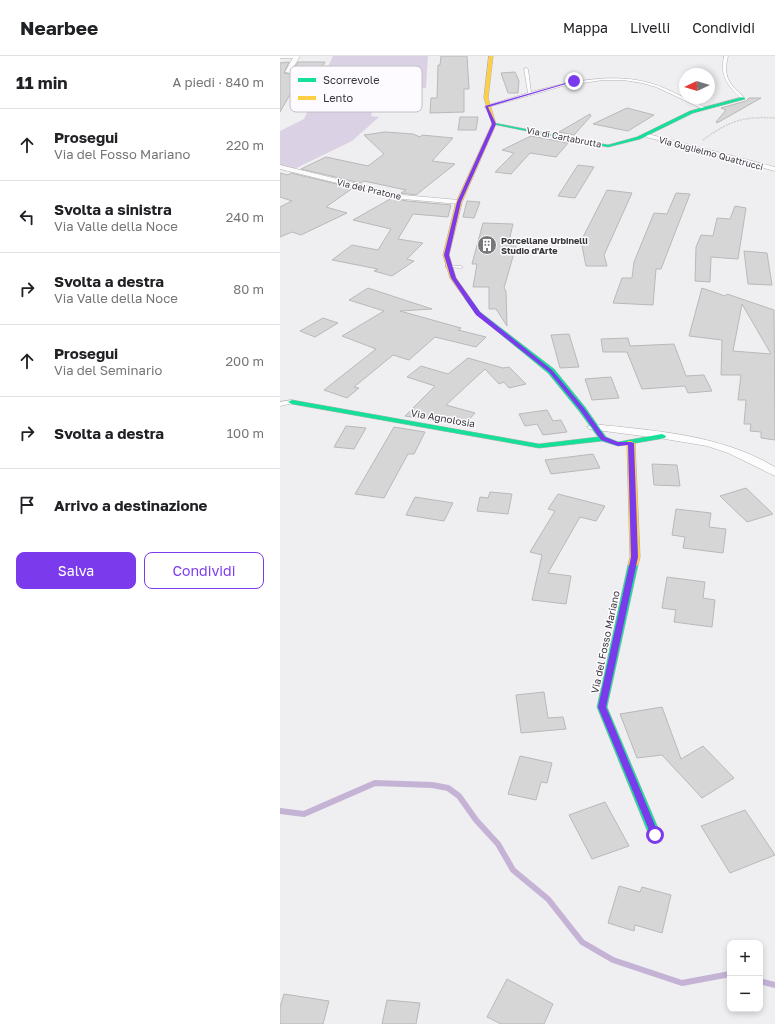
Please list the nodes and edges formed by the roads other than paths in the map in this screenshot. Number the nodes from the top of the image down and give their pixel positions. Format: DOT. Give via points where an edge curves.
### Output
graph roads {
  1 [pos="280,56"];
  2 [pos="297,56"];
  3 [pos="491,56"];
  4 [pos="726,56"];
  5 [pos="291,66"];
  6 [pos="290,68"];
  7 [pos="526,69"];
  8 [pos="288,72"];
  9 [pos="530,94"];
  10 [pos="743,98"];
  11 [pos="486,107"];
  12 [pos="704,108"];
  13 [pos="494,124"];
  14 [pos="648,136"];
  15 [pos="280,167"];
  16 [pos="775,169"];
  17 [pos="459,202"];
  18 [pos="448,266"];
  19 [pos="461,267"];
  20 [pos="292,402"];
  21 [pos="280,404"];
  22 [pos="594,427"];
  23 [pos="662,436"];
  24 [pos="603,438"];
  25 [pos="631,443"];
  26 [pos="775,472"];
  27 [pos="655,835"];
  1 -- 2 [label="street"];
  2 -- 5 [label="street"];
  3 -- 11 [label="street"];
  4 -- 10 [label="lane, Via di Cartabrutta" via="724,74 731,87"];
  6 -- 8 [label="street"];
  7 -- 9 [label="lane"];
  9 -- 11 [label="lane"];
  9 -- 12 [label="lane" via="574,81 630,79 644,82"];
  10 -- 12 [label="street, Via di Cartabrutta"];
  11 -- 13 [label="street"];
  12 -- 14 [label="street, Via di Cartabrutta" via="679,117"];
  13 -- 14 [label="street, Via di Cartabrutta" via="608,146"];
  13 -- 17 [label="street"];
  14 -- 16 [label="street, Via Guglielmo Quattrucci"];
  15 -- 17 [label="street, Via del Pratone" via="403,197"];
  17 -- 18 [label="street" via="446,255"];
  18 -- 19 [label="lane"];
  18 -- 22 [label="street" via="453,278 478,314 550,371"];
  20 -- 21 [label="lane, Via Agnolosia"];
  20 -- 24 [label="street, Via Agnolosia" via="539,446"];
  22 -- 23 [label="street"];
  22 -- 24 [label="street"];
  23 -- 25 [label="street"];
  23 -- 26 [label="street" via="698,439 723,446 742,453"];
  24 -- 25 [label="street" via="618,444"];
  25 -- 27 [label="street, Via del Fosso Mariano" via="635,557 602,707"];
}
